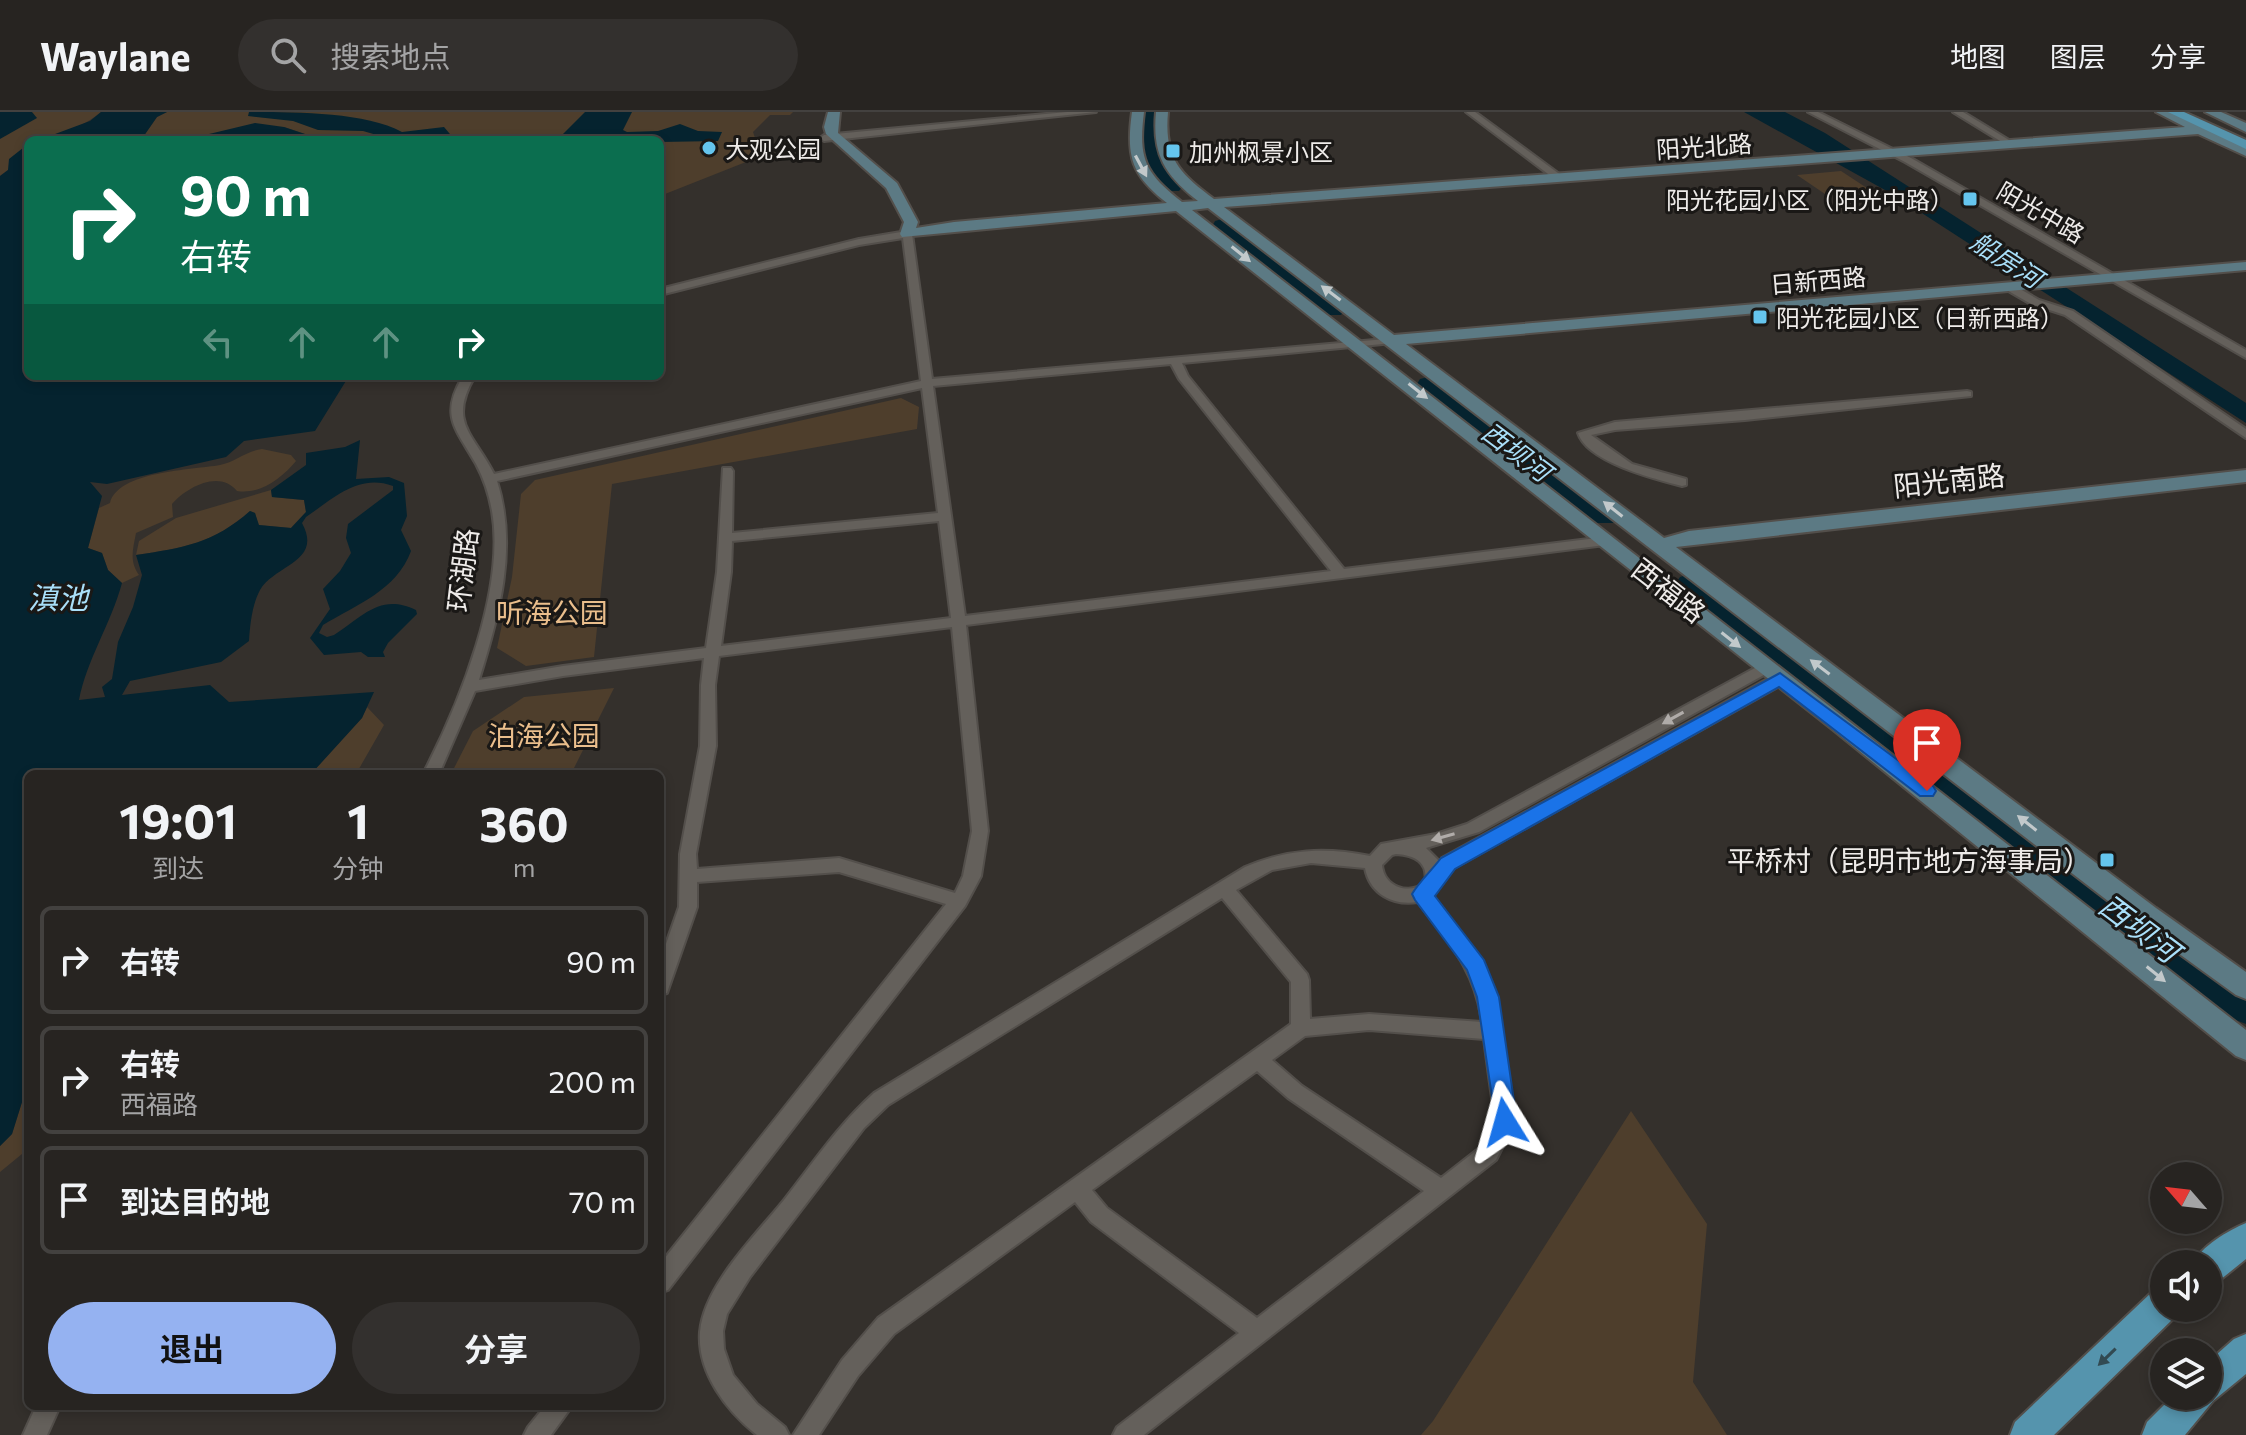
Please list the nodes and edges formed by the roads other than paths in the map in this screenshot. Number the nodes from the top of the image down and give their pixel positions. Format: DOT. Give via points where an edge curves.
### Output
graph roads {
  1 [pos="834,112"];
  2 [pos="1092,112"];
  3 [pos="1138,112"];
  4 [pos="1162,112"];
  5 [pos="1470,112"];
  6 [pos="1812,112"];
  7 [pos="1957,112"];
  8 [pos="2162,112"];
  9 [pos="2175,112"];
  10 [pos="2198,112"];
  11 [pos="2211,112"];
  12 [pos="2200,130"];
  13 [pos="2246,130"];
  14 [pos="829,137"];
  15 [pos="2013,145"];
  16 [pos="2246,145"];
  17 [pos="2246,152"];
  18 [pos="1895,153"];
  19 [pos="1559,178"];
  20 [pos="1211,205"];
  21 [pos="1179,207"];
  22 [pos="907,234"];
  23 [pos="2246,266"];
  24 [pos="2115,277"];
  25 [pos="2009,287"];
  26 [pos="664,291"];
  27 [pos="1393,340"];
  28 [pos="1356,344"];
  29 [pos="2246,355"];
  30 [pos="1175,360"];
  31 [pos="467,380"];
  32 [pos="928,383"];
  33 [pos="1967,394"];
  34 [pos="2246,434"];
  35 [pos="727,471"];
  36 [pos="2246,476"];
  37 [pos="490,479"];
  38 [pos="1682,482"];
  39 [pos="946,516"];
  40 [pos="726,538"];
  41 [pos="1605,541"];
  42 [pos="1659,545"];
  43 [pos="1341,575"];
  44 [pos="959,624"];
  45 [pos="714,653"];
  46 [pos="1773,673"];
  47 [pos="471,687"];
  48 [pos="433,770"];
  49 [pos="1395,847"];
  50 [pos="1373,863"];
  51 [pos="688,876"];
  52 [pos="1224,888"];
  53 [pos="1428,889"];
  54 [pos="959,901"];
  55 [pos="664,976"];
  56 [pos="2246,987"];
  57 [pos="1301,1028"];
  58 [pos="1493,1031"];
  59 [pos="2246,1047"];
  60 [pos="1258,1059"];
  61 [pos="1077,1188"];
  62 [pos="1441,1190"];
  63 [pos="2246,1239"];
  64 [pos="2222,1257"];
  65 [pos="664,1277"];
  66 [pos="2150,1317"];
  67 [pos="1257,1332"];
  68 [pos="2246,1351"];
  69 [pos="2222,1373"];
  70 [pos="46,1410"];
  71 [pos="557,1410"];
  72 [pos="2184,1410"];
  73 [pos="35,1435"];
  74 [pos="536,1435"];
  75 [pos="777,1435"];
  76 [pos="805,1435"];
  77 [pos="1125,1435"];
  78 [pos="2028,1435"];
  79 [pos="2160,1435"];
  1 -- 14 [label="street"];
  2 -- 14 [label="street"];
  3 -- 21 [label="street, 西福路, one-way" via="1135,160"];
  4 -- 20 [label="street, 西福路" via="1159,137 1164,159"];
  5 -- 19 [label="street"];
  6 -- 18 [label="street, 阳光中路"];
  7 -- 15 [label="street"];
  8 -- 12 [label="street"];
  9 -- 16 [label="main road"];
  10 -- 13 [label="main road"];
  11 -- 13 [label="street"];
  12 -- 15 [label="street, 阳光北路"];
  12 -- 17 [label="street"];
  14 -- 22 [label="street" via="892,186 911,222"];
  15 -- 18 [label="street, 阳光北路"];
  18 -- 19 [label="street, 阳光北路"];
  18 -- 24 [label="street, 阳光中路"];
  19 -- 20 [label="street, 阳光北路"];
  20 -- 21 [label="street, 阳光北路"];
  27 -- 20 [label="street, 西福路, one-way"];
  21 -- 22 [label="street, 阳光北路"];
  21 -- 28 [label="street, 西福路, one-way"];
  22 -- 26 [label="street"];
  22 -- 32 [label="street"];
  23 -- 24 [label="street, 日新西路"];
  24 -- 25 [label="street, 日新西路"];
  24 -- 29 [label="street, 阳光中路"];
  25 -- 27 [label="street, 日新西路"];
  25 -- 34 [label="street" via="2069,313"];
  27 -- 28 [label="street"];
  42 -- 27 [label="street, 西福路, one-way"];
  28 -- 30 [label="street"];
  28 -- 41 [label="street, 西福路, one-way"];
  30 -- 32 [label="street"];
  30 -- 43 [label="street" via="1183,377"];
  31 -- 37 [label="street, 环湖路" via="454,412"];
  32 -- 37 [label="street"];
  32 -- 39 [label="street"];
  33 -- 38 [label="street" via="1584,433 1619,462"];
  35 -- 40 [label="street"];
  36 -- 42 [label="street, 阳光南路" via="1689,537"];
  37 -- 47 [label="street, 环湖路" via="499,515 499,559"];
  39 -- 40 [label="street"];
  39 -- 44 [label="street"];
  40 -- 45 [label="street"];
  41 -- 43 [label="street"];
  41 -- 46 [label="street, 西福路, one-way"];
  56 -- 42 [label="street, 西福路, one-way"];
  43 -- 44 [label="street"];
  44 -- 45 [label="street"];
  44 -- 54 [label="street" via="980,831 972,876"];
  45 -- 47 [label="street"];
  45 -- 51 [label="street" via="708,746"];
  46 -- 49 [label="street, one-way" via="1473,828"];
  46 -- 53 [label="street" via="1448,863"];
  46 -- 59 [label="street, 西福路, one-way" via="2000,847"];
  47 -- 48 [label="street, 环湖路"];
  49 -- 50 [label="street"];
  49 -- 53 [label="street" via="1428,858 1436,871"];
  50 -- 52 [label="street" via="1298,856 1273,862"];
  50 -- 53 [label="street" via="1375,877 1386,889 1403,896"];
  51 -- 54 [label="street" via="839,865"];
  51 -- 55 [label="street" via="688,907"];
  52 -- 57 [label="street" via="1300,980"];
  52 -- 75 [label="street" via="881,1099 857,1121 734,1282 715,1315 712,1352 725,1385 756,1422"];
  53 -- 58 [label="street" via="1476,966"];
  54 -- 65 [label="street"];
  57 -- 58 [label="street" via="1369,1022"];
  57 -- 60 [label="street"];
  58 -- 62 [label="street" via="1505,1122 1489,1153"];
  60 -- 61 [label="street"];
  60 -- 62 [label="street" via="1295,1092"];
  61 -- 67 [label="street" via="1099,1215"];
  61 -- 76 [label="street" via="886,1326"];
  62 -- 67 [label="street"];
  63 -- 64 [label="main road"];
  66 -- 78 [label="main road, one-way"];
  67 -- 77 [label="street"];
  68 -- 69 [label="main road"];
  70 -- 73 [label="street"];
  71 -- 74 [label="street"];
  72 -- 79 [label="main road"];
}
